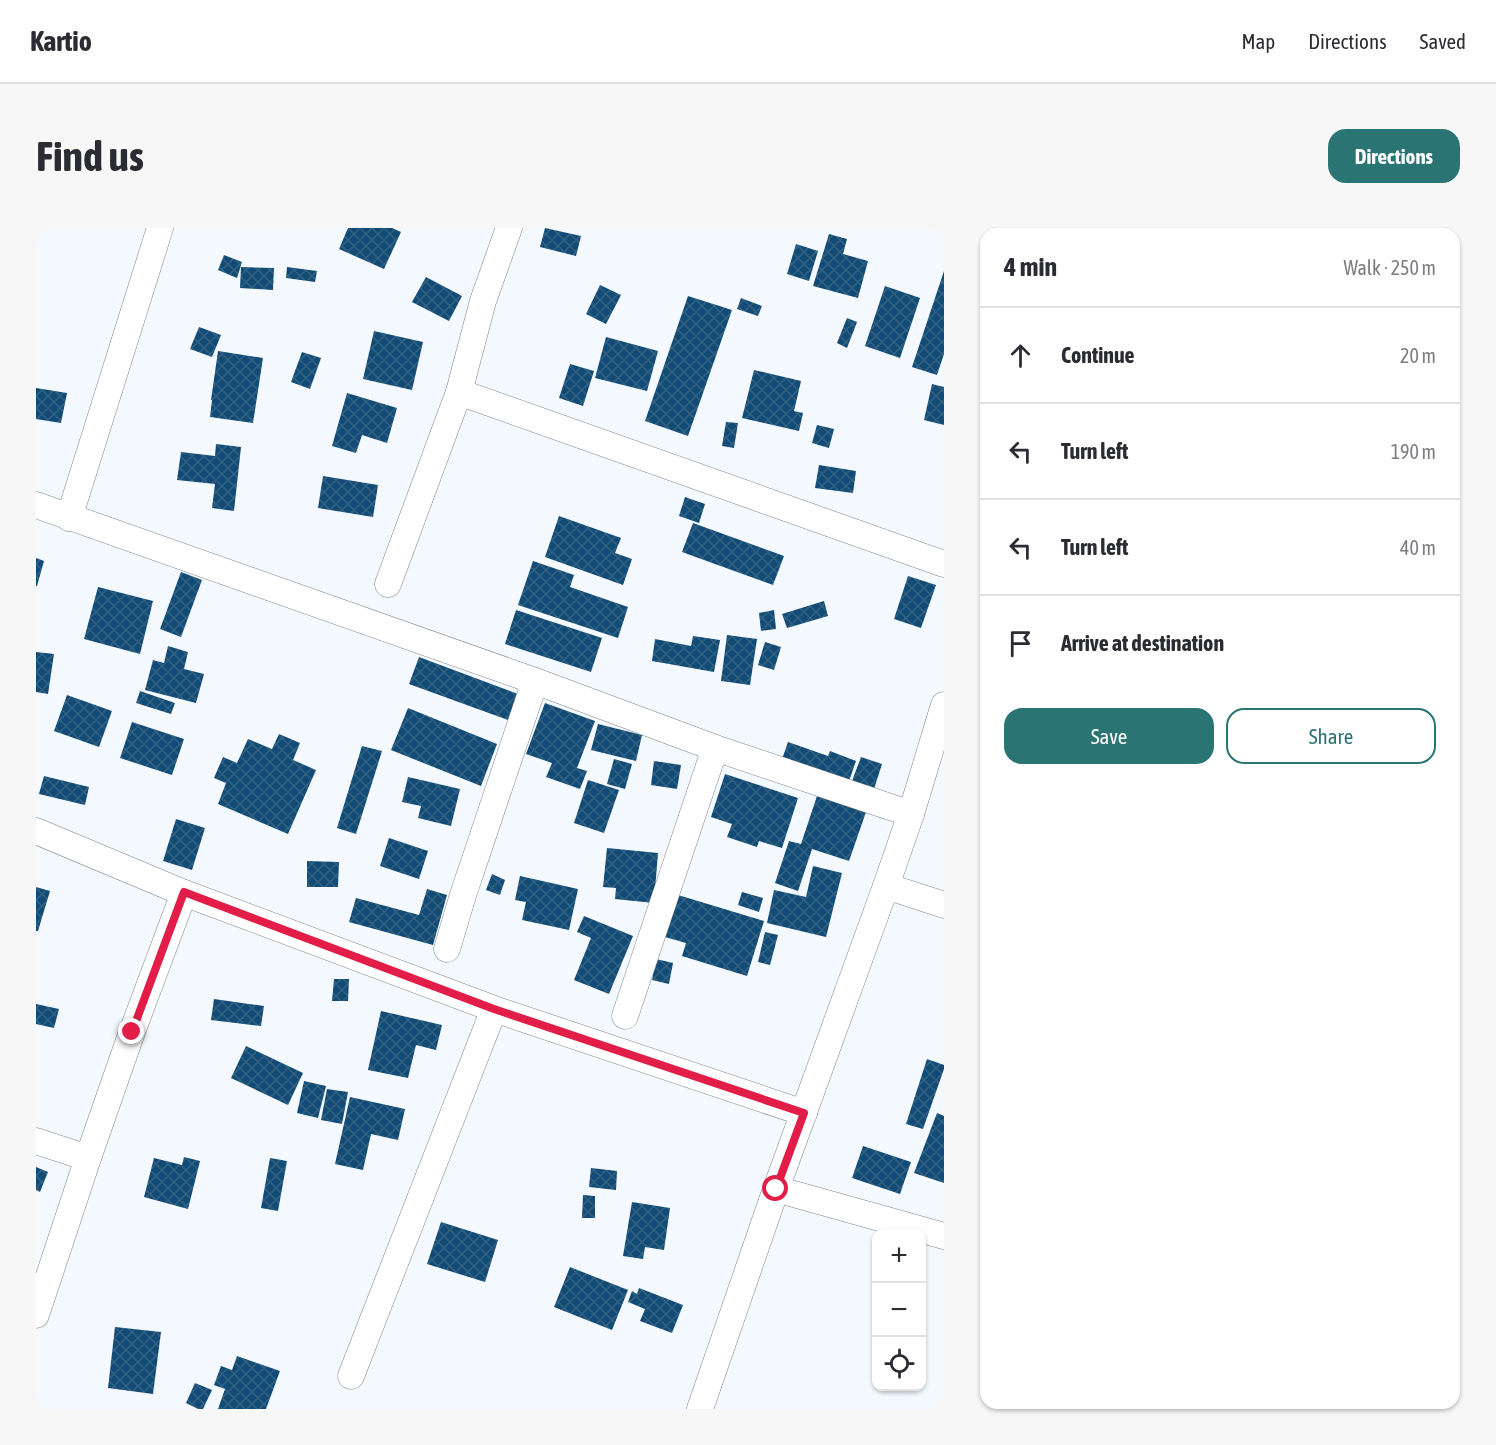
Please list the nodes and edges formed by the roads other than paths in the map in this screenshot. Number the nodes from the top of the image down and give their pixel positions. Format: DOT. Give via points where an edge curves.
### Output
graph roads {
  1 [pos="160,228"];
  2 [pos="509,228"];
  3 [pos="459,392"];
  4 [pos="36,507"];
  5 [pos="69,518"];
  6 [pos="944,564"];
  7 [pos="388,584"];
  8 [pos="535,681"];
  9 [pos="944,705"];
  10 [pos="715,748"];
  11 [pos="911,814"];
  12 [pos="36,831"];
  13 [pos="886,886"];
  14 [pos="184,892"];
  15 [pos="944,905"];
  16 [pos="447,949"];
  17 [pos="494,1009"];
  18 [pos="625,1016"];
  19 [pos="804,1113"];
  20 [pos="36,1141"];
  21 [pos="88,1158"];
  22 [pos="776,1189"];
  23 [pos="944,1236"];
  24 [pos="36,1315"];
  25 [pos="351,1376"];
  26 [pos="700,1409"];
  1 -- 5 [label="street"];
  2 -- 3 [label="street" via="483,301"];
  3 -- 6 [label="street"];
  3 -- 7 [label="street"];
  4 -- 5 [label="street"];
  5 -- 8 [label="street"];
  8 -- 10 [label="street"];
  8 -- 16 [label="street"];
  9 -- 11 [label="street"];
  10 -- 11 [label="street"];
  10 -- 18 [label="street"];
  11 -- 13 [label="street"];
  12 -- 14 [label="street"];
  13 -- 15 [label="street"];
  13 -- 19 [label="street"];
  14 -- 17 [label="street"];
  14 -- 21 [label="street"];
  17 -- 19 [label="street"];
  17 -- 25 [label="street"];
  19 -- 22 [label="street"];
  20 -- 21 [label="street"];
  21 -- 24 [label="street"];
  22 -- 23 [label="street"];
  22 -- 26 [label="street"];
}
